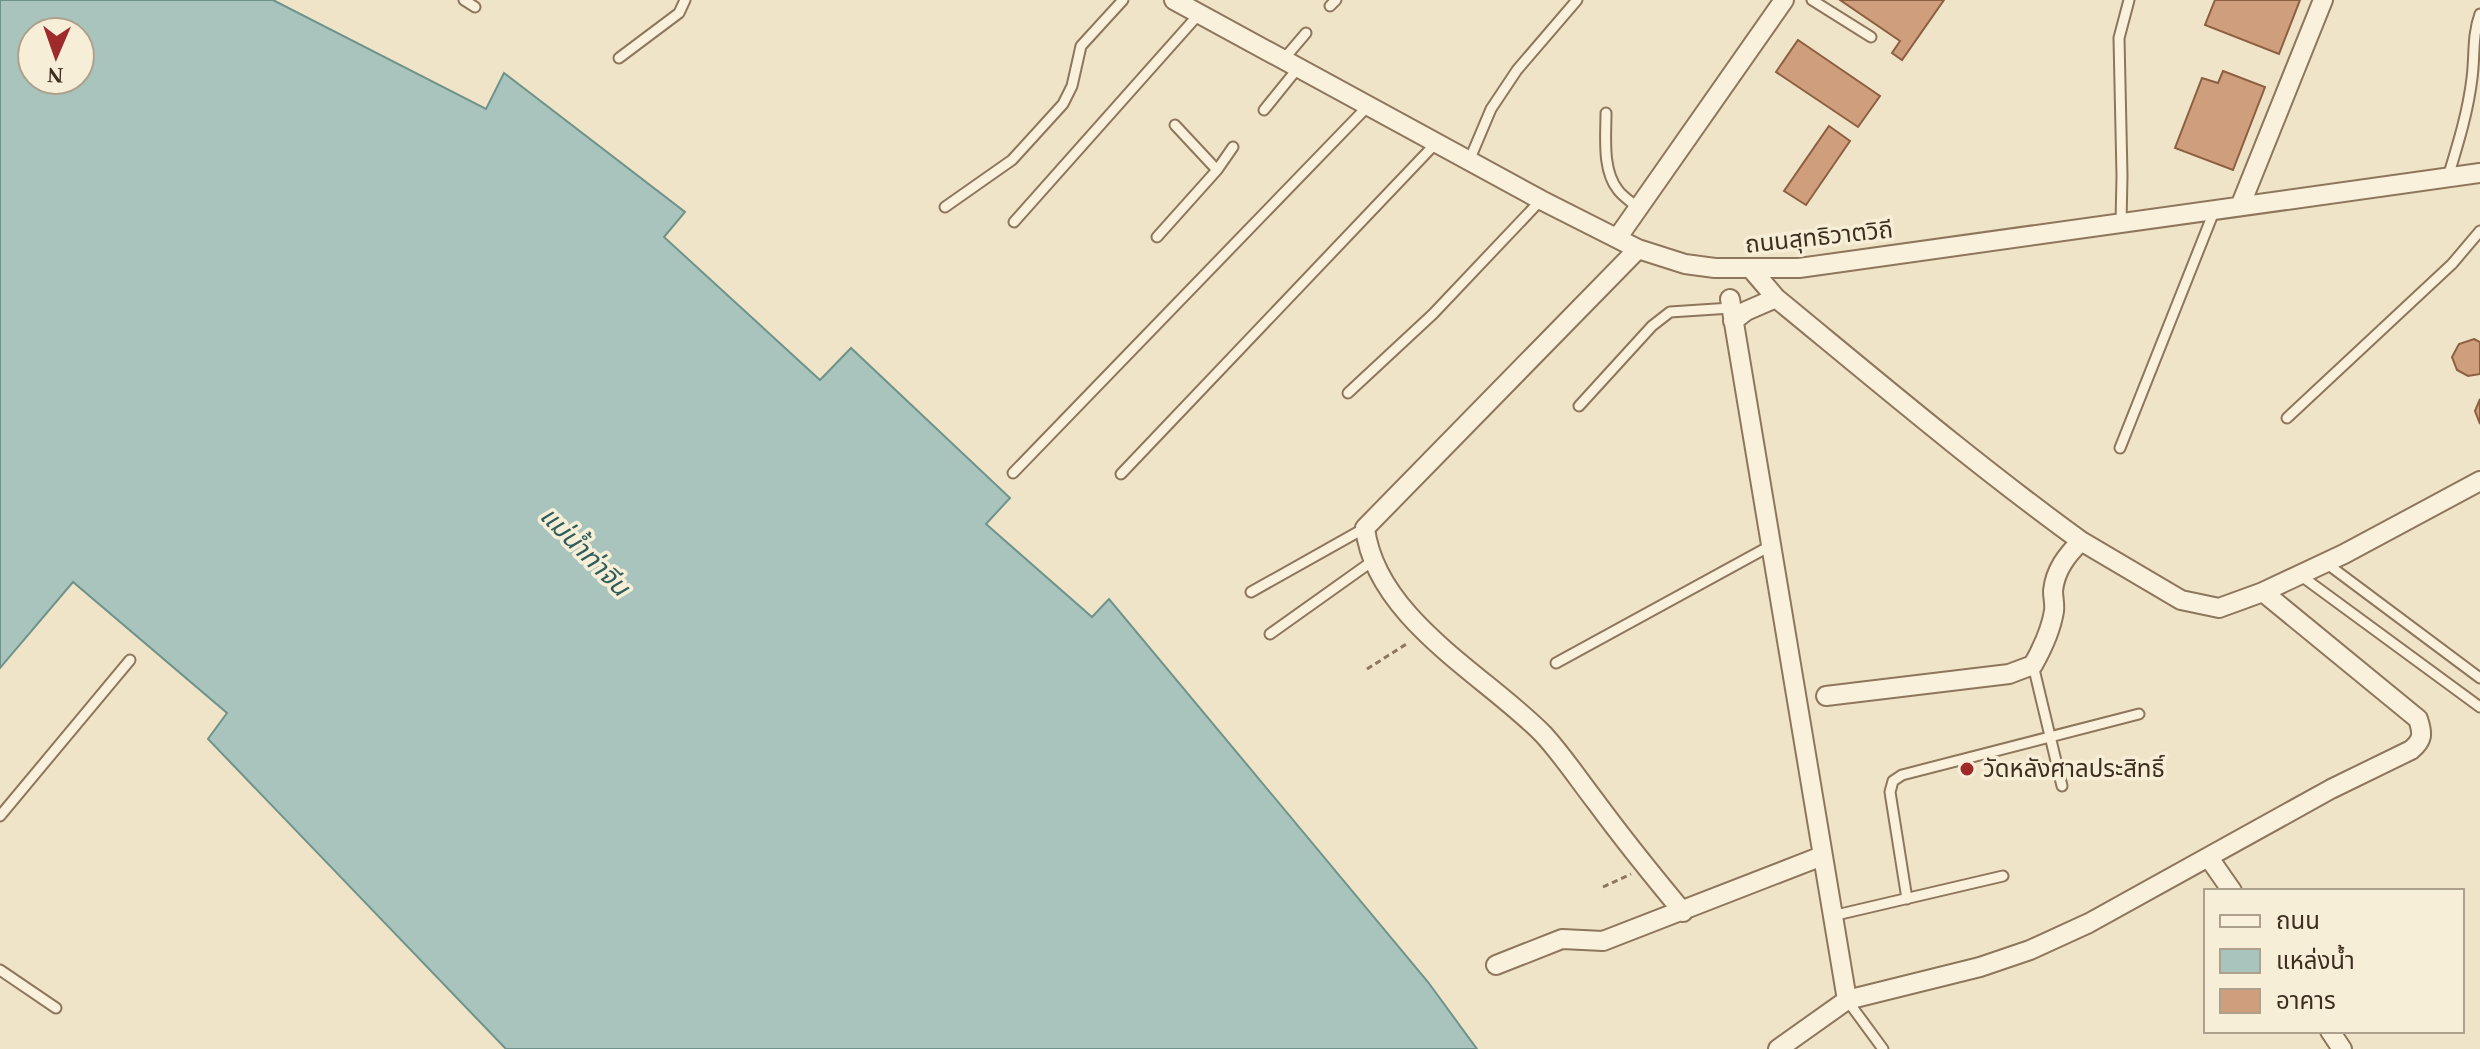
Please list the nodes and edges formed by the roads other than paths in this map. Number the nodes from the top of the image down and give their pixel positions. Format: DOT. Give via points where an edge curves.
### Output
graph roads {
  1 [pos="464,0"];
  2 [pos="685,0"];
  3 [pos="1123,0"];
  4 [pos="1174,0"];
  5 [pos="1577,0"];
  6 [pos="1784,0"];
  7 [pos="1812,0"];
  8 [pos="2129,0"];
  9 [pos="2323,0"];
  10 [pos="475,7"];
  11 [pos="1195,8"];
  12 [pos="2480,14"];
  13 [pos="1306,33"];
  14 [pos="1871,37"];
  15 [pos="619,58"];
  16 [pos="1291,64"];
  17 [pos="1369,105"];
  18 [pos="1264,110"];
  19 [pos="1606,113"];
  20 [pos="1175,125"];
  21 [pos="1436,143"];
  22 [pos="1233,147"];
  23 [pos="1469,161"];
  24 [pos="1217,170"];
  25 [pos="2480,173"];
  26 [pos="2448,177"];
  27 [pos="1541,200"];
  28 [pos="2241,204"];
  29 [pos="945,207"];
  30 [pos="1638,208"];
  31 [pos="2215,209"];
  32 [pos="1014,222"];
  33 [pos="2121,223"];
  34 [pos="2480,231"];
  35 [pos="1157,237"];
  36 [pos="1618,237"];
  37 [pos="1638,249"];
  38 [pos="1725,269"];
  39 [pos="1752,270"];
  40 [pos="1776,298"];
  41 [pos="1730,304"];
  42 [pos="1348,393"];
  43 [pos="1579,406"];
  44 [pos="2287,418"];
  45 [pos="2120,448"];
  46 [pos="1013,473"];
  47 [pos="1121,474"];
  48 [pos="2480,481"];
  49 [pos="1365,528"];
  50 [pos="2081,541"];
  51 [pos="1770,546"];
  52 [pos="1374,560"];
  53 [pos="2326,563"];
  54 [pos="2300,575"];
  55 [pos="1251,592"];
  56 [pos="2263,592"];
  57 [pos="1270,634"];
  58 [pos="130,660"];
  59 [pos="1556,663"];
  60 [pos="2033,665"];
  61 [pos="2480,678"];
  62 [pos="1796,701"];
  63 [pos="2480,707"];
  64 [pos="2139,714"];
  65 [pos="2050,737"];
  66 [pos="2062,786"];
  67 [pos="0,816"];
  68 [pos="1822,856"];
  69 [pos="2209,858"];
  70 [pos="2003,876"];
  71 [pos="2231,889"];
  72 [pos="1907,899"];
  73 [pos="1683,912"];
  74 [pos="1832,916"];
  75 [pos="1496,965"];
  76 [pos="0,970"];
  77 [pos="1847,1000"];
  78 [pos="56,1008"];
  79 [pos="1778,1049"];
  80 [pos="1883,1049"];
  1 -- 10 [label="lane"];
  2 -- 15 [label="lane" via="679,13"];
  3 -- 29 [label="lane" via="1081,46 1063,104 1012,160"];
  4 -- 11 [label="street, ถนนสุทธิวาตวิถี"];
  5 -- 23 [label="lane" via="1517,70 1491,109"];
  6 -- 30 [label="street"];
  7 -- 14 [label="lane"];
  8 -- 33 [label="lane" via="2119,38"];
  9 -- 28 [label="street"];
  11 -- 16 [label="street, ถนนสุทธิวาตวิถี"];
  11 -- 32 [label="lane"];
  12 -- 26 [label="lane" via="2467,112"];
  13 -- 16 [label="lane"];
  16 -- 17 [label="street, ถนนสุทธิวาตวิถี"];
  16 -- 18 [label="lane"];
  17 -- 21 [label="street, ถนนสุทธิวาตวิถี"];
  17 -- 46 [label="lane"];
  19 -- 30 [label="lane" via="1611,176"];
  20 -- 24 [label="lane"];
  21 -- 23 [label="street, ถนนสุทธิวาตวิถี"];
  21 -- 47 [label="lane"];
  22 -- 24 [label="lane"];
  23 -- 27 [label="street, ถนนสุทธิวาตวิถี"];
  24 -- 35 [label="lane"];
  25 -- 26 [label="street, ถนนสุทธิวาตวิถี"];
  26 -- 28 [label="street, ถนนสุทธิวาตวิถี"];
  27 -- 36 [label="street, ถนนสุทธิวาตวิถี"];
  27 -- 42 [label="lane" via="1433,314"];
  28 -- 31 [label="street, ถนนสุทธิวาตวิถี"];
  30 -- 36 [label="street"];
  31 -- 33 [label="street, ถนนสุทธิวาตวิถี"];
  31 -- 45 [label="lane"];
  33 -- 39 [label="street, ถนนสุทธิวาตวิถี"];
  34 -- 44 [label="lane" via="2452,264"];
  36 -- 37 [label="street, ถนนสุทธิวาตวิถี"];
  37 -- 38 [label="street, ถนนสุทธิวาตวิถี" via="1685,264"];
  37 -- 49 [label="street"];
  38 -- 39 [label="street, ถนนสุทธิวาตวิถี"];
  38 -- 41 [label="street"];
  39 -- 40 [label="street"];
  40 -- 41 [label="street" via="1746,311"];
  40 -- 50 [label="street"];
  41 -- 43 [label="lane" via="1670,312"];
  41 -- 51 [label="street"];
  48 -- 53 [label="street"];
  49 -- 52 [label="street"];
  49 -- 55 [label="lane"];
  50 -- 56 [label="street" via="2181,600 2219,608"];
  50 -- 60 [label="street" via="2057,574 2054,610"];
  51 -- 59 [label="lane"];
  51 -- 62 [label="street"];
  52 -- 57 [label="lane"];
  52 -- 73 [label="street" via="1425,632 1543,734"];
  53 -- 54 [label="street"];
  53 -- 61 [label="lane"];
  54 -- 56 [label="street"];
  54 -- 63 [label="lane"];
  56 -- 69 [label="street" via="2418,719 2422,736 2411,750"];
  58 -- 67 [label="lane"];
  60 -- 62 [label="street" via="2009,674"];
  60 -- 65 [label="lane"];
  62 -- 68 [label="street"];
  64 -- 65 [label="lane"];
  65 -- 66 [label="lane"];
  65 -- 72 [label="lane" via="1893,781 1890,792"];
  68 -- 73 [label="street"];
  68 -- 74 [label="street"];
  69 -- 71 [label="street"];
  69 -- 77 [label="street" via="2030,950"];
  70 -- 72 [label="lane"];
  72 -- 74 [label="lane"];
  73 -- 75 [label="street" via="1603,941 1562,939"];
  74 -- 77 [label="street"];
  76 -- 78 [label="lane"];
  77 -- 79 [label="street"];
  77 -- 80 [label="lane"];
}
